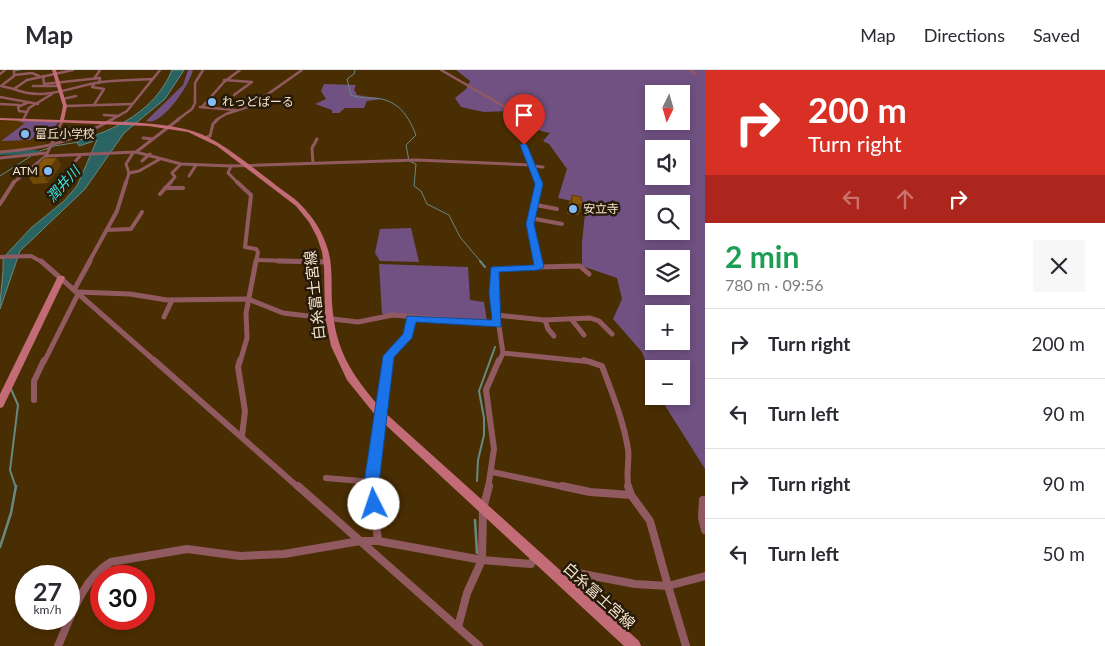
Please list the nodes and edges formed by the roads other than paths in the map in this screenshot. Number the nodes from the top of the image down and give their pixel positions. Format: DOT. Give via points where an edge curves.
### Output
graph roads {
  1 [pos="5,70"];
  2 [pos="14,70"];
  3 [pos="100,70"];
  4 [pos="160,70"];
  5 [pos="204,70"];
  6 [pos="240,70"];
  7 [pos="302,70"];
  8 [pos="442,70"];
  9 [pos="690,70"];
  10 [pos="54,72"];
  11 [pos="72,72"];
  12 [pos="0,74"];
  13 [pos="14,74"];
  14 [pos="695,74"];
  15 [pos="39,76"];
  16 [pos="43,76"];
  17 [pos="153,79"];
  18 [pos="93,80"];
  19 [pos="224,80"];
  20 [pos="111,82"];
  21 [pos="99,83"];
  22 [pos="93,84"];
  23 [pos="1,86"];
  24 [pos="33,86"];
  25 [pos="109,86"];
  26 [pos="60,88"];
  27 [pos="15,90"];
  28 [pos="7,94"];
  29 [pos="36,94"];
  30 [pos="52,94"];
  31 [pos="108,94"];
  32 [pos="0,95"];
  33 [pos="100,95"];
  34 [pos="234,95"];
  35 [pos="76,96"];
  36 [pos="63,99"];
  37 [pos="107,99"];
  38 [pos="97,100"];
  39 [pos="123,100"];
  40 [pos="25,101"];
  41 [pos="29,102"];
  42 [pos="0,104"];
  43 [pos="38,104"];
  44 [pos="132,104"];
  45 [pos="94,105"];
  46 [pos="119,105"];
  47 [pos="20,106"];
  48 [pos="65,106"];
  49 [pos="193,106"];
  50 [pos="202,107"];
  51 [pos="235,110"];
  52 [pos="27,112"];
  53 [pos="104,115"];
  54 [pos="119,116"];
  55 [pos="1,120"];
  56 [pos="23,120"];
  57 [pos="62,121"];
  58 [pos="107,123"];
  59 [pos="162,131"];
  60 [pos="207,137"];
  61 [pos="143,138"];
  62 [pos="153,139"];
  63 [pos="317,139"];
  64 [pos="49,146"];
  65 [pos="0,152"];
  66 [pos="135,152"];
  67 [pos="46,154"];
  68 [pos="150,154"];
  69 [pos="80,156"];
  70 [pos="1,159"];
  71 [pos="160,159"];
  72 [pos="142,161"];
  73 [pos="313,162"];
  74 [pos="181,164"];
  75 [pos="196,165"];
  76 [pos="246,165"];
  77 [pos="231,166"];
  78 [pos="532,166"];
  79 [pos="70,167"];
  80 [pos="543,167"];
  81 [pos="129,173"];
  82 [pos="189,176"];
  83 [pos="165,188"];
  84 [pos="183,188"];
  85 [pos="8,189"];
  86 [pos="0,191"];
  87 [pos="160,194"];
  88 [pos="251,197"];
  89 [pos="244,203"];
  90 [pos="0,204"];
  91 [pos="536,205"];
  92 [pos="557,209"];
  93 [pos="142,212"];
  94 [pos="530,218"];
  95 [pos="562,224"];
  96 [pos="108,230"];
  97 [pos="0,257"];
  98 [pos="257,260"];
  99 [pos="328,262"];
  100 [pos="539,267"];
  101 [pos="589,274"];
  102 [pos="61,278"];
  103 [pos="77,292"];
  104 [pos="248,299"];
  105 [pos="172,300"];
  106 [pos="496,315"];
  107 [pos="164,317"];
  108 [pos="411,318"];
  109 [pos="329,320"];
  110 [pos="545,320"];
  111 [pos="572,320"];
  112 [pos="498,324"];
  113 [pos="612,334"];
  114 [pos="584,335"];
  115 [pos="554,336"];
  116 [pos="503,353"];
  117 [pos="34,400"];
  118 [pos="0,404"];
  119 [pos="379,413"];
  120 [pos="242,436"];
  121 [pos="492,472"];
  122 [pos="326,478"];
  123 [pos="372,482"];
  124 [pos="631,495"];
  125 [pos="704,500"];
  126 [pos="483,508"];
  127 [pos="705,530"];
  128 [pos="360,541"];
  129 [pos="378,541"];
  130 [pos="535,556"];
  131 [pos="482,560"];
  132 [pos="705,576"];
  133 [pos="559,578"];
  134 [pos="668,586"];
  135 [pos="458,627"];
  136 [pos="58,646"];
  137 [pos="479,646"];
  138 [pos="634,646"];
  139 [pos="686,646"];
  1 -- 12 [label="street"];
  2 -- 13 [label="street"];
  3 -- 18 [label="street"];
  4 -- 17 [label="street"];
  5 -- 49 [label="street" via="195,83"];
  6 -- 19 [label="street"];
  7 -- 51 [label="street" via="264,98 244,109"];
  8 -- 78 [label="street" via="526,122 531,133 523,141"];
  9 -- 14 [label="street"];
  10 -- 11 [label="street"];
  10 -- 16 [label="street"];
  10 -- 26 [label="main road"];
  13 -- 15 [label="street"];
  13 -- 23 [label="street"];
  15 -- 16 [label="street"];
  15 -- 27 [label="street" via="27,80"];
  16 -- 26 [label="street" via="44,84"];
  17 -- 20 [label="street"];
  17 -- 44 [label="street"];
  18 -- 21 [label="street" via="100,78"];
  18 -- 22 [label="street"];
  18 -- 26 [label="street"];
  19 -- 34 [label="street" via="252,82"];
  19 -- 50 [label="street"];
  20 -- 21 [label="street"];
  20 -- 25 [label="street"];
  21 -- 22 [label="street"];
  22 -- 26 [label="street"];
  22 -- 33 [label="street" via="92,87 104,89"];
  23 -- 27 [label="street"];
  24 -- 26 [label="street"];
  26 -- 27 [label="street"];
  26 -- 30 [label="street"];
  26 -- 36 [label="main road"];
  27 -- 29 [label="street"];
  28 -- 32 [label="street"];
  29 -- 30 [label="street"];
  29 -- 40 [label="street"];
  30 -- 43 [label="street"];
  31 -- 33 [label="street"];
  32 -- 40 [label="street"];
  33 -- 38 [label="street"];
  35 -- 36 [label="street"];
  36 -- 48 [label="main road"];
  37 -- 38 [label="street"];
  38 -- 45 [label="street"];
  39 -- 46 [label="street"];
  40 -- 41 [label="street"];
  41 -- 43 [label="street"];
  41 -- 47 [label="street"];
  42 -- 47 [label="street"];
  43 -- 52 [label="street"];
  44 -- 46 [label="street"];
  44 -- 54 [label="street"];
  45 -- 46 [label="street"];
  45 -- 48 [label="street"];
  47 -- 52 [label="street" via="19,111"];
  48 -- 57 [label="main road"];
  49 -- 50 [label="street"];
  49 -- 59 [label="street"];
  50 -- 51 [label="street"];
  51 -- 60 [label="street" via="213,124"];
  52 -- 56 [label="street"];
  53 -- 54 [label="street"];
  54 -- 58 [label="street"];
  55 -- 56 [label="main road, 白糸富士宮線"];
  56 -- 57 [label="main road, 白糸富士宮線"];
  57 -- 58 [label="main road, 白糸富士宮線"];
  57 -- 64 [label="street"];
  58 -- 59 [label="main road, 白糸富士宮線" via="148,125"];
  58 -- 64 [label="street" via="80,137"];
  59 -- 60 [label="main road, 白糸富士宮線" via="189,130"];
  59 -- 62 [label="street"];
  60 -- 76 [label="main road, 白糸富士宮線"];
  61 -- 62 [label="street"];
  62 -- 66 [label="street"];
  63 -- 73 [label="street" via="312,148"];
  64 -- 65 [label="street"];
  64 -- 67 [label="street"];
  66 -- 68 [label="street"];
  66 -- 69 [label="street"];
  66 -- 81 [label="street" via="126,164"];
  67 -- 69 [label="street"];
  67 -- 70 [label="street"];
  67 -- 85 [label="street"];
  68 -- 71 [label="street"];
  68 -- 72 [label="street"];
  69 -- 79 [label="street"];
  71 -- 74 [label="street"];
  71 -- 81 [label="street"];
  73 -- 76 [label="street"];
  73 -- 78 [label="street" via="417,160"];
  74 -- 75 [label="street"];
  74 -- 83 [label="street"];
  75 -- 77 [label="street"];
  75 -- 82 [label="street"];
  76 -- 77 [label="street"];
  76 -- 99 [label="main road, 白糸富士宮線" via="307,214 324,242"];
  77 -- 88 [label="street" via="228,173 250,192"];
  78 -- 80 [label="street"];
  78 -- 91 [label="street" via="539,184"];
  81 -- 96 [label="street"];
  83 -- 84 [label="street"];
  83 -- 87 [label="street"];
  85 -- 86 [label="street"];
  85 -- 90 [label="street"];
  88 -- 89 [label="street"];
  88 -- 98 [label="street" via="245,247 256,249"];
  91 -- 92 [label="street"];
  91 -- 94 [label="street"];
  93 -- 96 [label="street" via="131,229"];
  94 -- 95 [label="street"];
  94 -- 100 [label="street"];
  96 -- 103 [label="street"];
  97 -- 102 [label="street" via="20,255 38,258"];
  98 -- 99 [label="street"];
  98 -- 104 [label="street"];
  99 -- 109 [label="main road, 白糸富士宮線"];
  100 -- 101 [label="street" via="580,266"];
  100 -- 106 [label="street" via="494,269"];
  102 -- 103 [label="street"];
  102 -- 118 [label="main road"];
  103 -- 105 [label="street"];
  103 -- 117 [label="street" via="34,381"];
  103 -- 120 [label="street"];
  104 -- 105 [label="street"];
  104 -- 109 [label="street" via="283,313"];
  104 -- 120 [label="street" via="247,338 238,367 245,411"];
  105 -- 107 [label="street"];
  106 -- 110 [label="street"];
  106 -- 112 [label="street"];
  108 -- 109 [label="street" via="393,315 358,322"];
  108 -- 112 [label="street"];
  108 -- 119 [label="street" via="408,335 388,356"];
  109 -- 119 [label="main road, 白糸富士宮線" via="344,366"];
  110 -- 111 [label="street"];
  110 -- 115 [label="street"];
  111 -- 113 [label="street" via="590,318 599,321"];
  111 -- 114 [label="street"];
  112 -- 116 [label="street"];
  116 -- 121 [label="street" via="486,390 494,448"];
  116 -- 124 [label="street" via="591,361 602,366 624,424 629,456 627,482"];
  119 -- 123 [label="street"];
  119 -- 126 [label="main road, 白糸富士宮線"];
  120 -- 128 [label="street"];
  121 -- 124 [label="street" via="590,492"];
  121 -- 126 [label="street"];
  122 -- 123 [label="street"];
  123 -- 129 [label="street"];
  124 -- 134 [label="street" via="650,521"];
  125 -- 127 [label="street" via="702,518"];
  126 -- 130 [label="main road, 白糸富士宮線"];
  126 -- 131 [label="street"];
  128 -- 129 [label="street"];
  128 -- 135 [label="street"];
  128 -- 136 [label="street" via="284,554 240,556 188,549 102,565 91,578"];
  129 -- 131 [label="street"];
  130 -- 131 [label="street" via="531,564"];
  130 -- 133 [label="main road, 白糸富士宮線"];
  131 -- 135 [label="street" via="467,593"];
  132 -- 134 [label="street"];
  133 -- 134 [label="street" via="567,571 635,584"];
  133 -- 138 [label="main road, 白糸富士宮線"];
  134 -- 139 [label="street"];
  135 -- 137 [label="street"];
}
